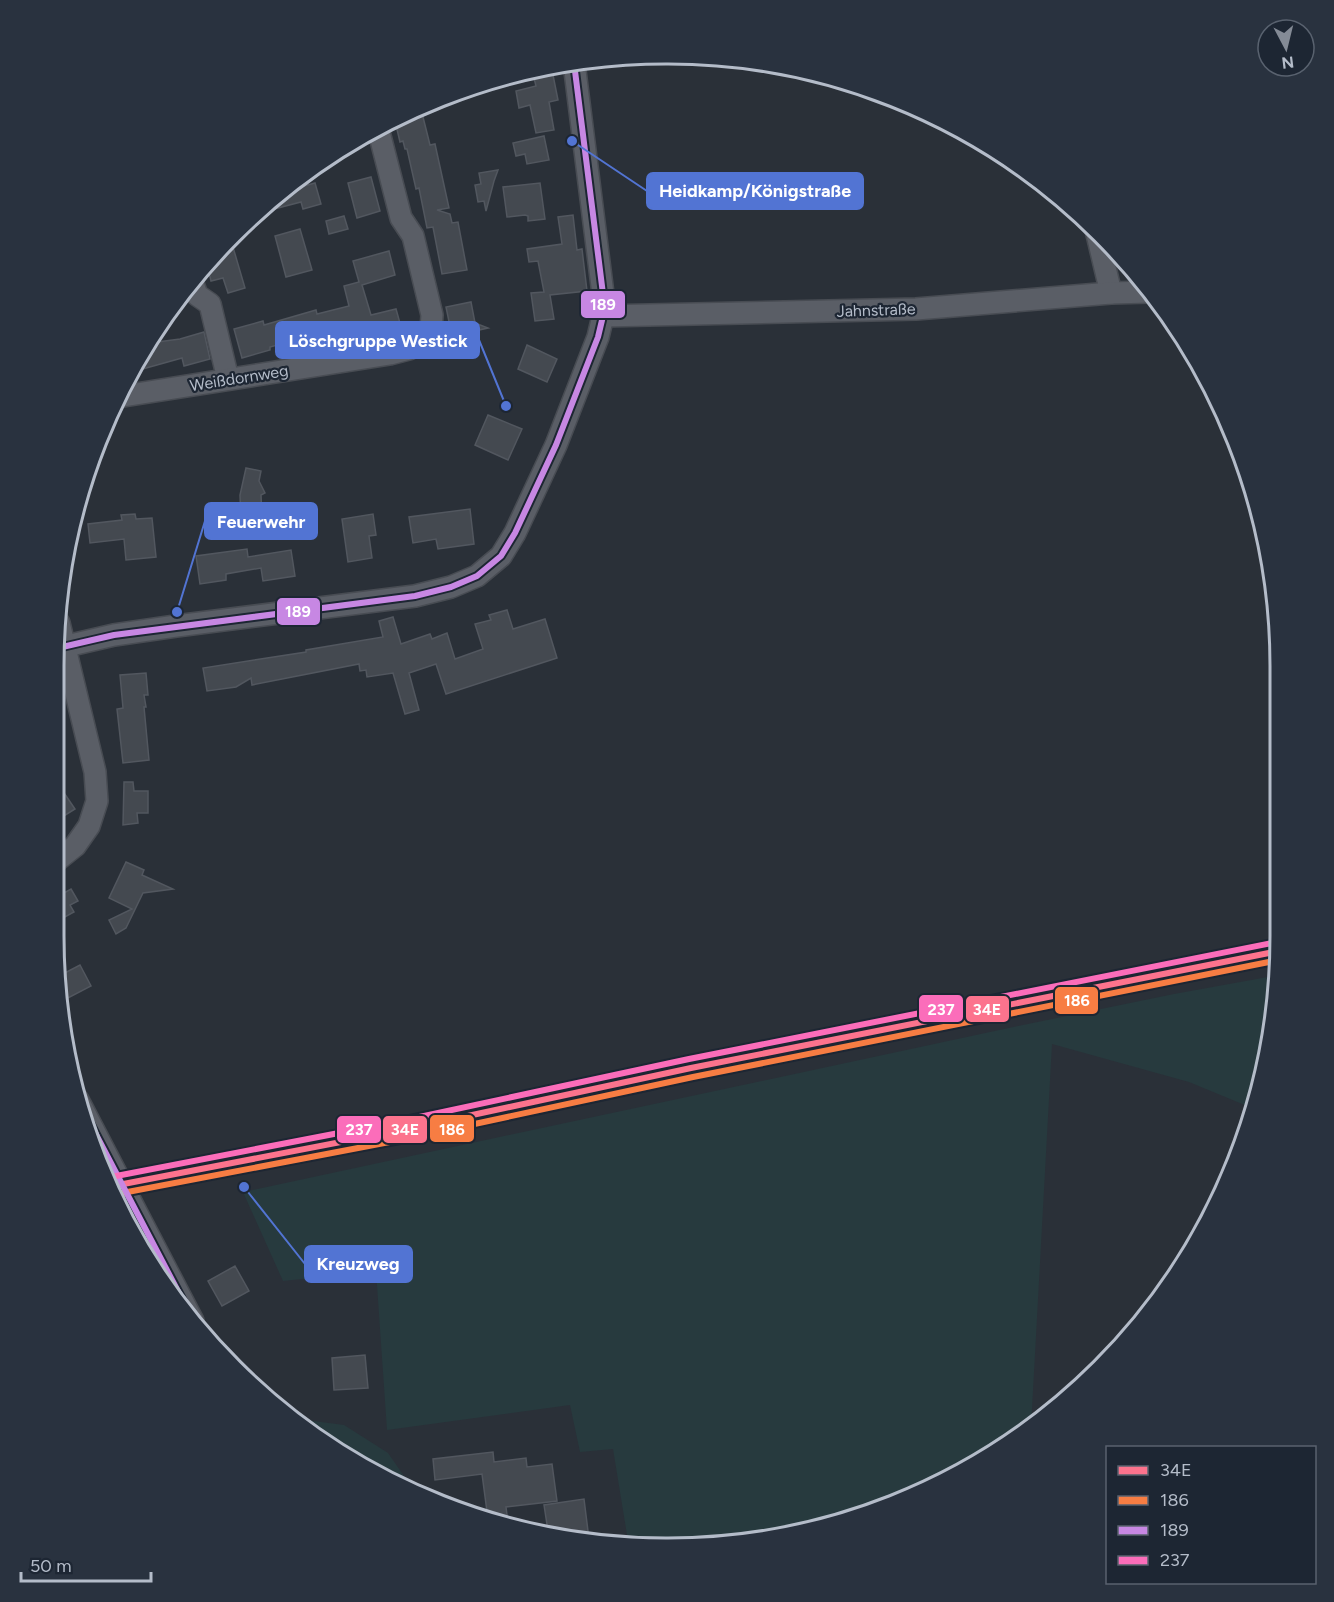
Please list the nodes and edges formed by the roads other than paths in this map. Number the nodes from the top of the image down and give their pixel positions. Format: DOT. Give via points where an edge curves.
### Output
graph roads {
  1 [pos="575,72"];
  2 [pos="380,138"];
  3 [pos="1101,249"];
  4 [pos="196,292"];
  5 [pos="1139,292"];
  6 [pos="1111,293"];
  7 [pos="603,316"];
  8 [pos="228,379"];
  9 [pos="130,395"];
  10 [pos="65,646"];
  11 [pos="65,657"];
  12 [pos="64,855"];
  13 [pos="1269,953"];
  14 [pos="119,1185"];
  15 [pos="129,1206"];
  16 [pos="156,1253"];
  1 -- 7 [label="street"];
  2 -- 8 [label="street, Weißdornweg" via="401,218 413,236 432,315 431,330 409,349 390,354"];
  3 -- 6 [label="street"];
  4 -- 8 [label="street" via="210,304"];
  5 -- 6 [label="street, Jahnstraße"];
  6 -- 7 [label="street, Jahnstraße" via="916,309"];
  7 -- 10 [label="street" via="556,444 515,533 501,556 477,576 415,596 187,624"];
  8 -- 9 [label="street, Weißdornweg"];
  11 -- 12 [label="street" via="95,772 97,801 89,826"];
  13 -- 14 [label="street"];
  15 -- 16 [label="street"];
}
